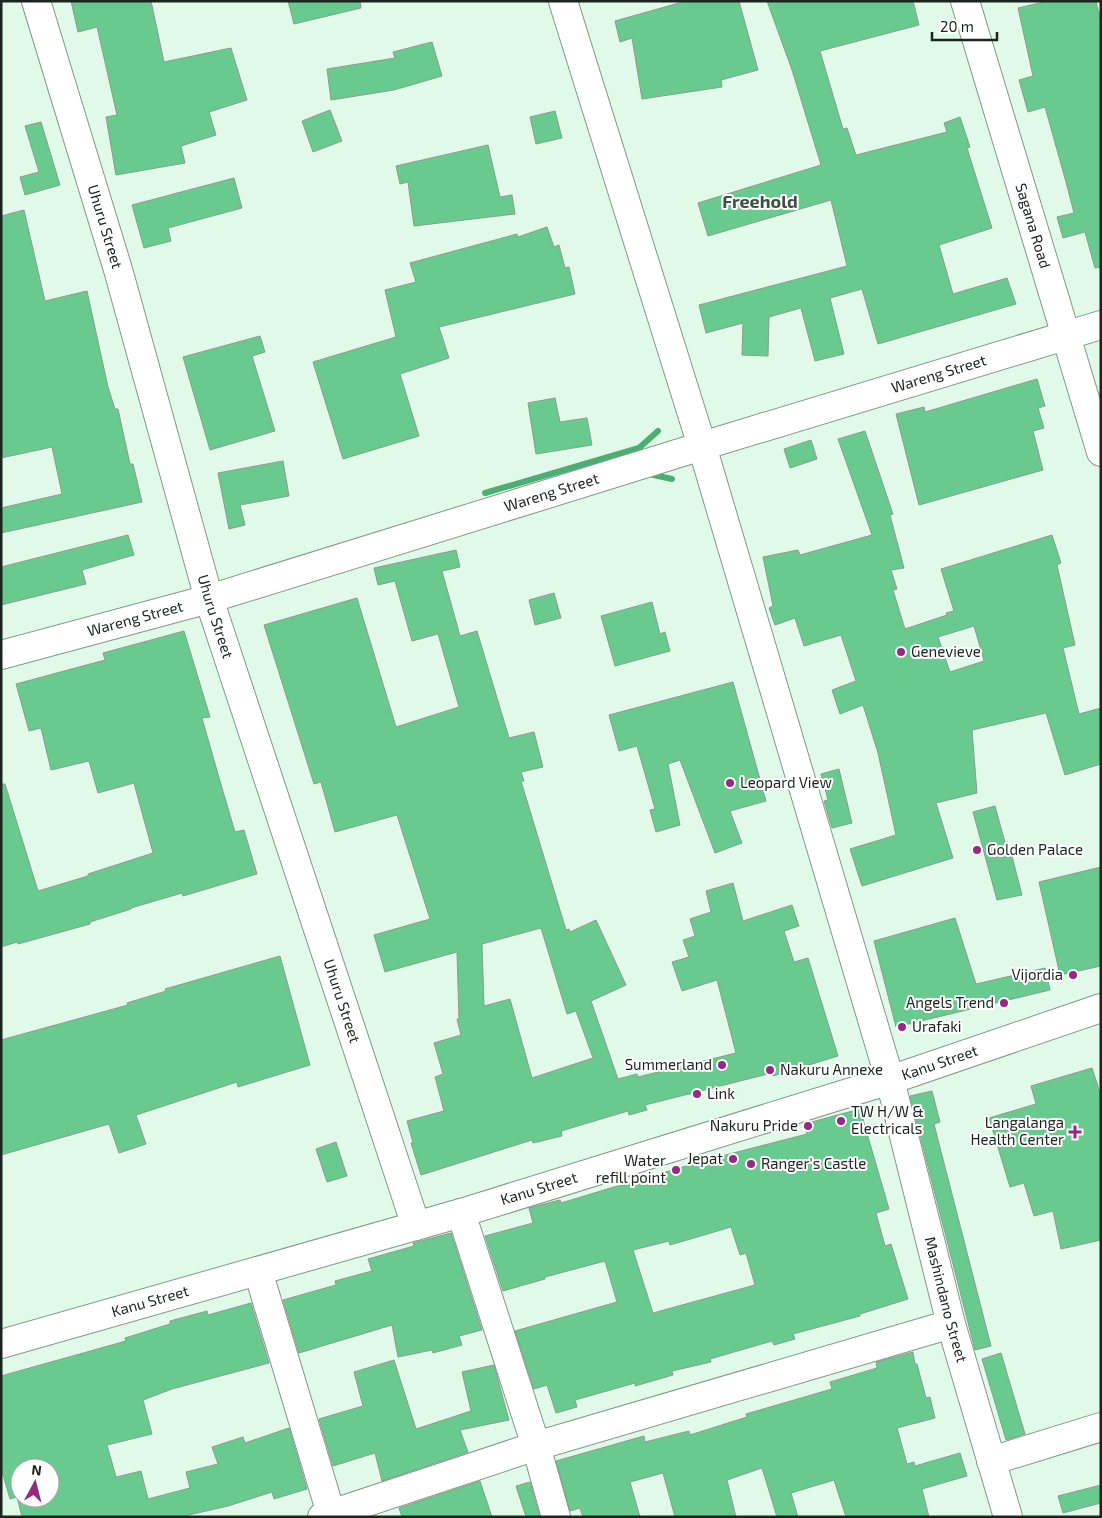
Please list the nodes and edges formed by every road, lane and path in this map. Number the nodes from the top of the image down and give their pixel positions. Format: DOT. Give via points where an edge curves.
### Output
graph roads {
  1 [pos="36,1"];
  2 [pos="563,1"];
  3 [pos="965,1"];
  4 [pos="1101,325"];
  5 [pos="1067,335"];
  6 [pos="702,446"];
  7 [pos="1101,452"];
  8 [pos="209,599"];
  9 [pos="1,655"];
  10 [pos="1101,1008"];
  11 [pos="890,1080"];
  12 [pos="461,1213"];
  13 [pos="416,1226"];
  14 [pos="258,1271"];
  15 [pos="951,1324"];
  16 [pos="1,1344"];
  17 [pos="1101,1428"];
  18 [pos="536,1446"];
  19 [pos="991,1461"];
  20 [pos="328,1516"];
  21 [pos="556,1517"];
  22 [pos="1008,1517"];
  1 -- 8 [label="street, Uhuru Street" via="119,273"];
  2 -- 6 [label="street, Mashindano Street"];
  3 -- 5 [label="street, Sagana Road"];
  4 -- 5 [label="street, Wareng Street"];
  5 -- 6 [label="street, Wareng Street"];
  5 -- 7 [label="street, Sagana Road"];
  6 -- 8 [label="street, Wareng Street"];
  6 -- 11 [label="street, Mashindano Street"];
  8 -- 9 [label="street, Wareng Street"];
  8 -- 13 [label="street, Uhuru Street"];
  10 -- 11 [label="street, Kanu Street"];
  11 -- 12 [label="street, Kanu Street"];
  11 -- 15 [label="street, Mashindano Street"];
  12 -- 13 [label="street, Kanu Street"];
  12 -- 18 [label="street"];
  13 -- 14 [label="street, Kanu Street"];
  14 -- 16 [label="street, Kanu Street"];
  14 -- 20 [label="street"];
  15 -- 18 [label="street"];
  15 -- 19 [label="street, Mashindano Street"];
  17 -- 19 [label="street"];
  18 -- 20 [label="street"];
  18 -- 21 [label="street"];
  19 -- 22 [label="street, Mashindano Street"];
}
